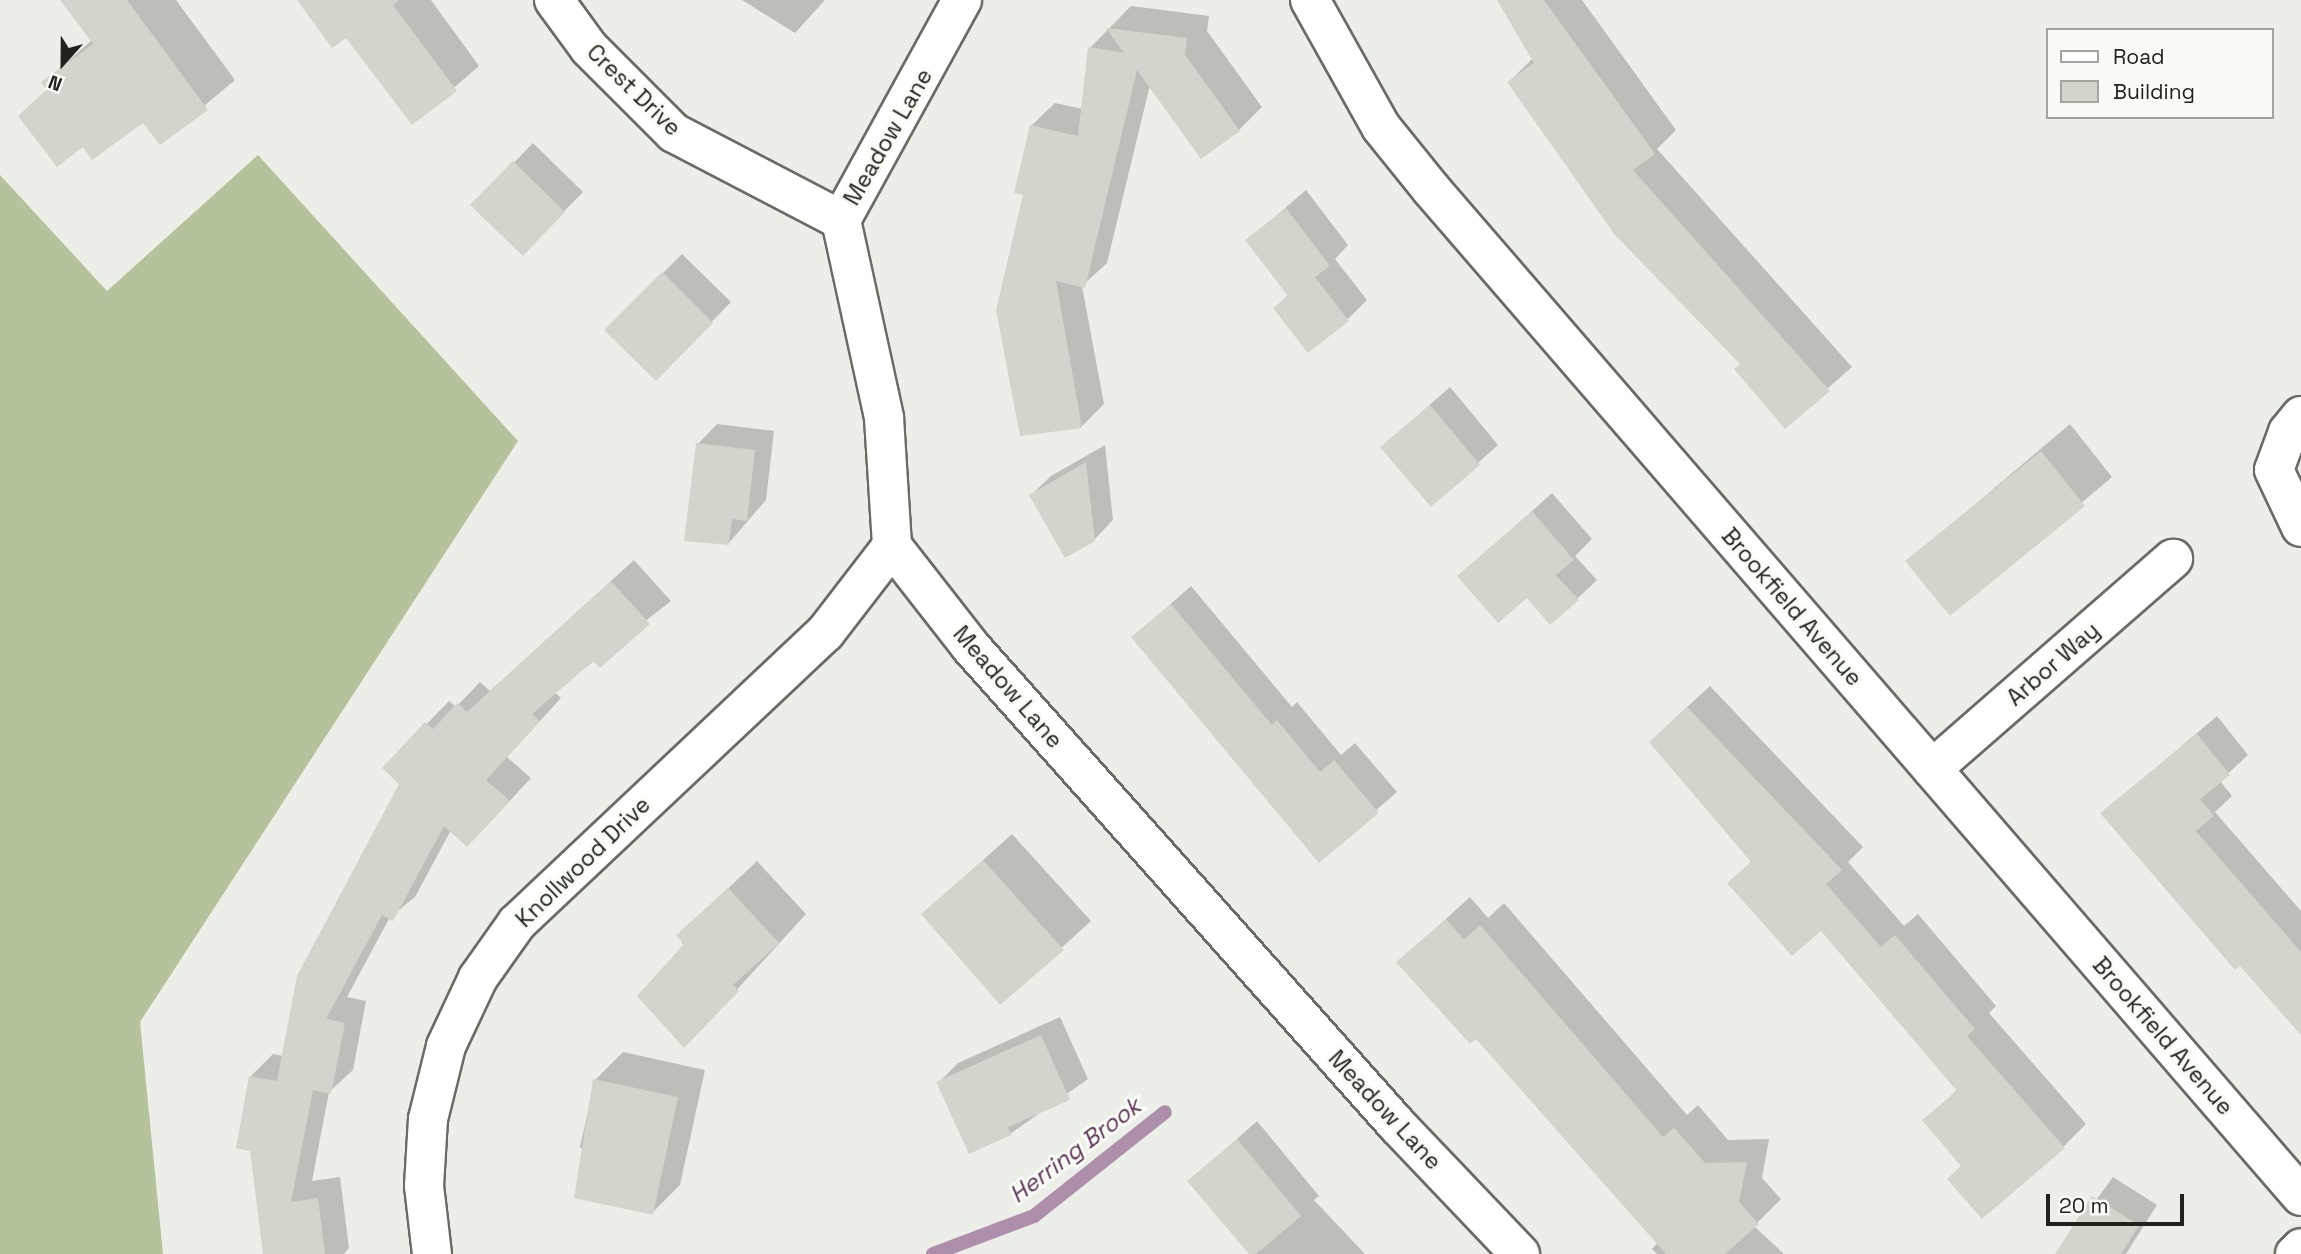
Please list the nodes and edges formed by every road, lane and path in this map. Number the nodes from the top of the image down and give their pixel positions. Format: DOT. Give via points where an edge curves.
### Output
graph roads {
  1 [pos="554,0"];
  2 [pos="962,0"];
  3 [pos="1310,0"];
  4 [pos="841,220"];
  5 [pos="2301,416"];
  6 [pos="2301,527"];
  7 [pos="892,546"];
  8 [pos="2173,559"];
  9 [pos="1932,769"];
  10 [pos="2301,1196"];
  11 [pos="2301,1248"];
  12 [pos="432,1254"];
  13 [pos="1520,1254"];
  14 [pos="2295,1254"];
  1 -- 4 [label="street, Crest Drive" via="589,48 674,134"];
  2 -- 4 [label="street, Meadow Lane"];
  3 -- 9 [label="street, Brookfield Avenue" via="1381,127 1431,189"];
  4 -- 7 [label="street, Meadow Lane" via="884,418"];
  5 -- 6 [label="street" via="2288,432 2274,470"];
  7 -- 12 [label="street, Knollwood Drive" via="825,632 517,923 478,978 446,1046 428,1119 424,1186"];
  7 -- 13 [label="street, Meadow Lane" via="979,657 1398,1126"];
  8 -- 9 [label="street, Arbor Way"];
  9 -- 10 [label="street, Brookfield Avenue"];
  11 -- 14 [label="street"];
}
